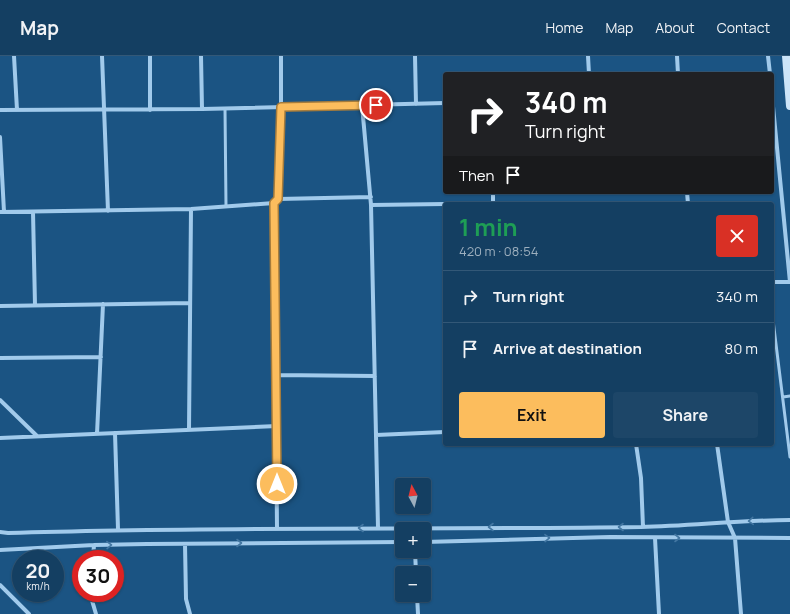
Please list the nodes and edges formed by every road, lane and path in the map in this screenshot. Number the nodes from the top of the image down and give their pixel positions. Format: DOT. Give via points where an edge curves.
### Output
graph roads {
  1 [pos="14,56"];
  2 [pos="102,56"];
  3 [pos="150,56"];
  4 [pos="201,56"];
  5 [pos="281,56"];
  6 [pos="415,56"];
  7 [pos="588,56"];
  8 [pos="677,56"];
  9 [pos="768,56"];
  10 [pos="786,56"];
  11 [pos="589,72"];
  12 [pos="678,72"];
  13 [pos="770,72"];
  14 [pos="443,103"];
  15 [pos="416,104"];
  16 [pos="362,105"];
  17 [pos="790,106"];
  18 [pos="281,107"];
  19 [pos="225,109"];
  20 [pos="0,110"];
  21 [pos="17,110"];
  22 [pos="104,110"];
  23 [pos="150,110"];
  24 [pos="202,110"];
  25 [pos="774,117"];
  26 [pos="0,137"];
  27 [pos="371,197"];
  28 [pos="278,199"];
  29 [pos="274,203"];
  30 [pos="371,204"];
  31 [pos="443,204"];
  32 [pos="226,206"];
  33 [pos="191,209"];
  34 [pos="108,211"];
  35 [pos="2,212"];
  36 [pos="33,212"];
  37 [pos="774,282"];
  38 [pos="790,282"];
  39 [pos="190,303"];
  40 [pos="103,304"];
  41 [pos="35,305"];
  42 [pos="0,306"];
  43 [pos="774,329"];
  44 [pos="101,357"];
  45 [pos="0,358"];
  46 [pos="276,376"];
  47 [pos="375,376"];
  48 [pos="790,396"];
  49 [pos="782,397"];
  50 [pos="0,400"];
  51 [pos="277,426"];
  52 [pos="189,430"];
  53 [pos="443,432"];
  54 [pos="115,433"];
  55 [pos="97,434"];
  56 [pos="376,435"];
  57 [pos="37,436"];
  58 [pos="0,438"];
  59 [pos="636,446"];
  60 [pos="717,446"];
  61 [pos="790,457"];
  62 [pos="790,520"];
  63 [pos="728,522"];
  64 [pos="643,527"];
  65 [pos="277,528"];
  66 [pos="378,528"];
  67 [pos="118,529"];
  68 [pos="0,532"];
  69 [pos="655,538"];
  70 [pos="735,538"];
  71 [pos="790,538"];
  72 [pos="395,542"];
  73 [pos="431,542"];
  74 [pos="185,544"];
  75 [pos="94,545"];
  76 [pos="0,550"];
  77 [pos="94,550"];
  78 [pos="0,585"];
  79 [pos="92,602"];
  80 [pos="417,602"];
  81 [pos="29,614"];
  82 [pos="96,614"];
  83 [pos="190,614"];
  84 [pos="418,614"];
  85 [pos="659,614"];
  86 [pos="741,614"];
  1 -- 21 [label="street"];
  2 -- 22 [label="street"];
  3 -- 23 [label="street"];
  4 -- 24 [label="street"];
  5 -- 18 [label="street"];
  6 -- 15 [label="street"];
  7 -- 11 [label="street"];
  8 -- 12 [label="street"];
  9 -- 13 [label="street"];
  10 -- 17 [label="main road"];
  14 -- 15 [label="street"];
  15 -- 16 [label="street"];
  16 -- 18 [label="street"];
  16 -- 27 [label="street"];
  18 -- 19 [label="street"];
  18 -- 28 [label="street"];
  19 -- 24 [label="street"];
  19 -- 32 [label="lane"];
  20 -- 21 [label="street"];
  21 -- 22 [label="street"];
  22 -- 23 [label="street"];
  22 -- 34 [label="street"];
  23 -- 24 [label="street"];
  25 -- 38 [label="street"];
  26 -- 35 [label="street"];
  27 -- 28 [label="street"];
  27 -- 30 [label="street"];
  28 -- 29 [label="street"];
  29 -- 32 [label="street"];
  29 -- 46 [label="street"];
  30 -- 31 [label="street"];
  30 -- 47 [label="street"];
  32 -- 33 [label="street"];
  33 -- 34 [label="street"];
  33 -- 39 [label="street"];
  34 -- 36 [label="street"];
  35 -- 36 [label="street"];
  36 -- 41 [label="street"];
  37 -- 38 [label="street"];
  39 -- 40 [label="street"];
  39 -- 52 [label="street"];
  40 -- 41 [label="street"];
  40 -- 44 [label="street"];
  41 -- 42 [label="street"];
  43 -- 49 [label="lane"];
  44 -- 45 [label="street"];
  44 -- 55 [label="street"];
  46 -- 47 [label="street"];
  46 -- 51 [label="street"];
  47 -- 56 [label="street"];
  48 -- 49 [label="lane"];
  49 -- 61 [label="lane"];
  50 -- 57 [label="street"];
  51 -- 52 [label="street"];
  51 -- 65 [label="street"];
  52 -- 54 [label="street"];
  53 -- 56 [label="street"];
  54 -- 55 [label="street"];
  54 -- 67 [label="street"];
  55 -- 57 [label="street"];
  56 -- 66 [label="street"];
  57 -- 58 [label="street"];
  59 -- 64 [label="street" via="641,478"];
  60 -- 63 [label="street"];
  62 -- 63 [label="street, one-way"];
  63 -- 64 [label="street"];
  63 -- 70 [label="street"];
  64 -- 66 [label="street, one-way"];
  66 -- 65 [label="street, one-way"];
  65 -- 67 [label="street"];
  67 -- 68 [label="street"];
  69 -- 70 [label="street, one-way"];
  73 -- 69 [label="street, one-way"];
  69 -- 85 [label="street"];
  70 -- 71 [label="street"];
  70 -- 86 [label="street"];
  74 -- 72 [label="street, one-way"];
  75 -- 74 [label="street, one-way"];
  74 -- 83 [label="street" via="186,599"];
  75 -- 76 [label="street"];
  75 -- 77 [label="street"];
  78 -- 81 [label="street"];
  79 -- 82 [label="street"];
  80 -- 84 [label="street"];
}
